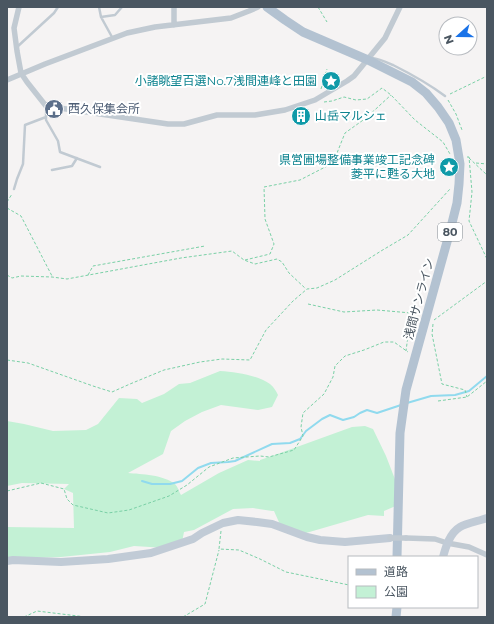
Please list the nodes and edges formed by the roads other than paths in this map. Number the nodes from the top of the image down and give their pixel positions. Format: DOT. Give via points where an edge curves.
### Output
graph roads {
  1 [pos="19,7"];
  2 [pos="58,7"];
  3 [pos="99,7"];
  4 [pos="122,7"];
  5 [pos="174,7"];
  6 [pos="258,7"];
  7 [pos="268,7"];
  8 [pos="400,7"];
  9 [pos="101,17"];
  10 [pos="174,25"];
  11 [pos="112,38"];
  12 [pos="16,48"];
  13 [pos="369,59"];
  14 [pos="21,74"];
  15 [pos="7,80"];
  16 [pos="446,96"];
  17 [pos="46,106"];
  18 [pos="46,116"];
  19 [pos="77,158"];
  20 [pos="100,167"];
  21 [pos="52,170"];
  22 [pos="14,189"];
  23 [pos="487,518"];
  24 [pos="390,538"];
  25 [pos="447,543"];
  26 [pos="487,555"];
  27 [pos="397,556"];
  28 [pos="443,556"];
  29 [pos="7,561"];
  1 -- 12 [label="street" via="14,28"];
  2 -- 12 [label="lane" via="54,14"];
  3 -- 9 [label="lane"];
  4 -- 9 [label="lane" via="115,15"];
  5 -- 10 [label="street"];
  6 -- 10 [label="street" via="231,18"];
  7 -- 13 [label="main road, 浅間サンライン / 80" via="303,32"];
  8 -- 13 [label="street" via="385,38"];
  9 -- 11 [label="lane"];
  10 -- 11 [label="street" via="127,32"];
  11 -- 14 [label="street"];
  12 -- 14 [label="street"];
  13 -- 16 [label="lane" via="378,58 402,69"];
  13 -- 17 [label="street" via="354,76 317,98 286,110 255,115 217,115 184,124 168,124"];
  13 -- 27 [label="main road, 浅間サンライン / 80" via="412,82 438,107 449,123 459,157 457,202 406,390 400,433"];
  14 -- 15 [label="street"];
  14 -- 17 [label="street"];
  17 -- 18 [label="lane"];
  18 -- 19 [label="lane" via="58,141 60,152"];
  18 -- 22 [label="lane" via="25,125 23,164"];
  19 -- 20 [label="lane"];
  19 -- 21 [label="lane" via="72,166"];
  23 -- 25 [label="street" via="459,528"];
  24 -- 25 [label="street, bridge" via="435,539"];
  24 -- 29 [label="street" via="345,542 306,537 272,524 238,520 222,523 193,539 151,552 108,559 61,562"];
  25 -- 26 [label="street" via="469,547"];
  25 -- 28 [label="street"];
}
